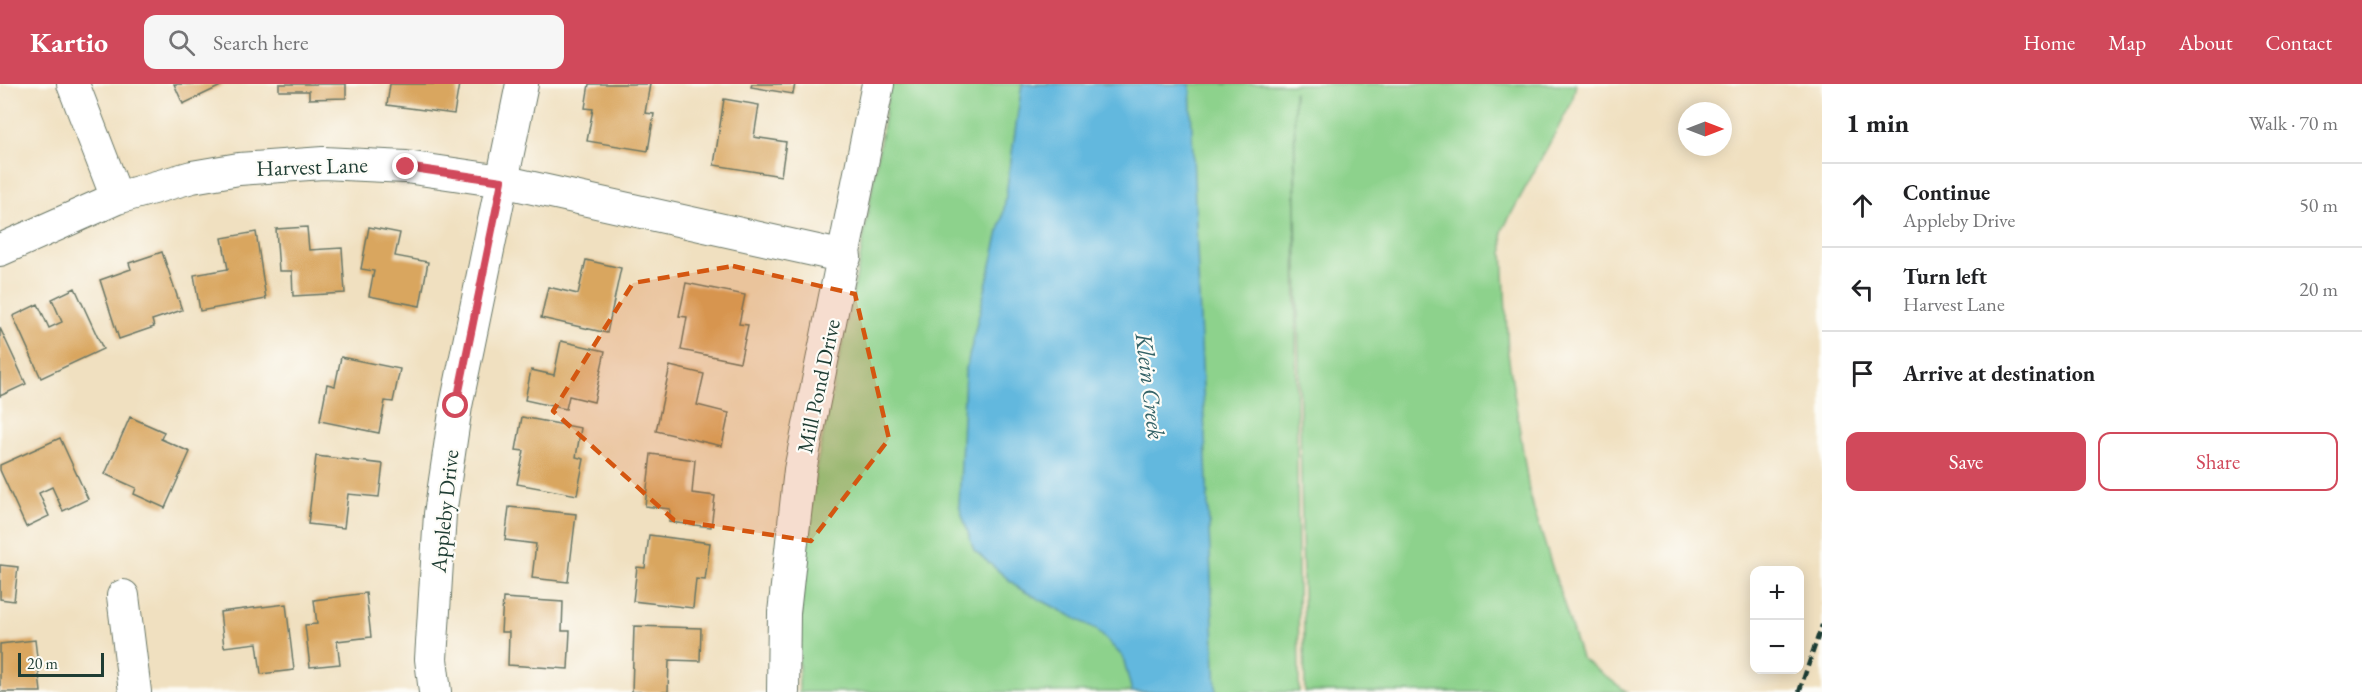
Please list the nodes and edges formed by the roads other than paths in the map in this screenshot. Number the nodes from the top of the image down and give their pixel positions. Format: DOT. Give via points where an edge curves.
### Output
graph roads {
  1 [pos="73,84"];
  2 [pos="522,84"];
  3 [pos="878,84"];
  4 [pos="502,181"];
  5 [pos="117,198"];
  6 [pos="0,250"];
  7 [pos="845,258"];
  8 [pos="123,596"];
  9 [pos="135,692"];
  10 [pos="435,692"];
  11 [pos="783,692"];
  1 -- 5 [label="street"];
  2 -- 4 [label="street, Appleby Drive"];
  3 -- 7 [label="street, Mill Pond Drive"];
  4 -- 5 [label="street, Harvest Lane" via="377,164 282,165 192,177"];
  4 -- 7 [label="street, Harvest Lane"];
  4 -- 10 [label="street, Appleby Drive" via="456,406 440,514 431,659"];
  5 -- 6 [label="street, Harvest Lane"];
  7 -- 11 [label="street, Mill Pond Drive" via="800,470 784,613"];
  8 -- 9 [label="street"];
}
